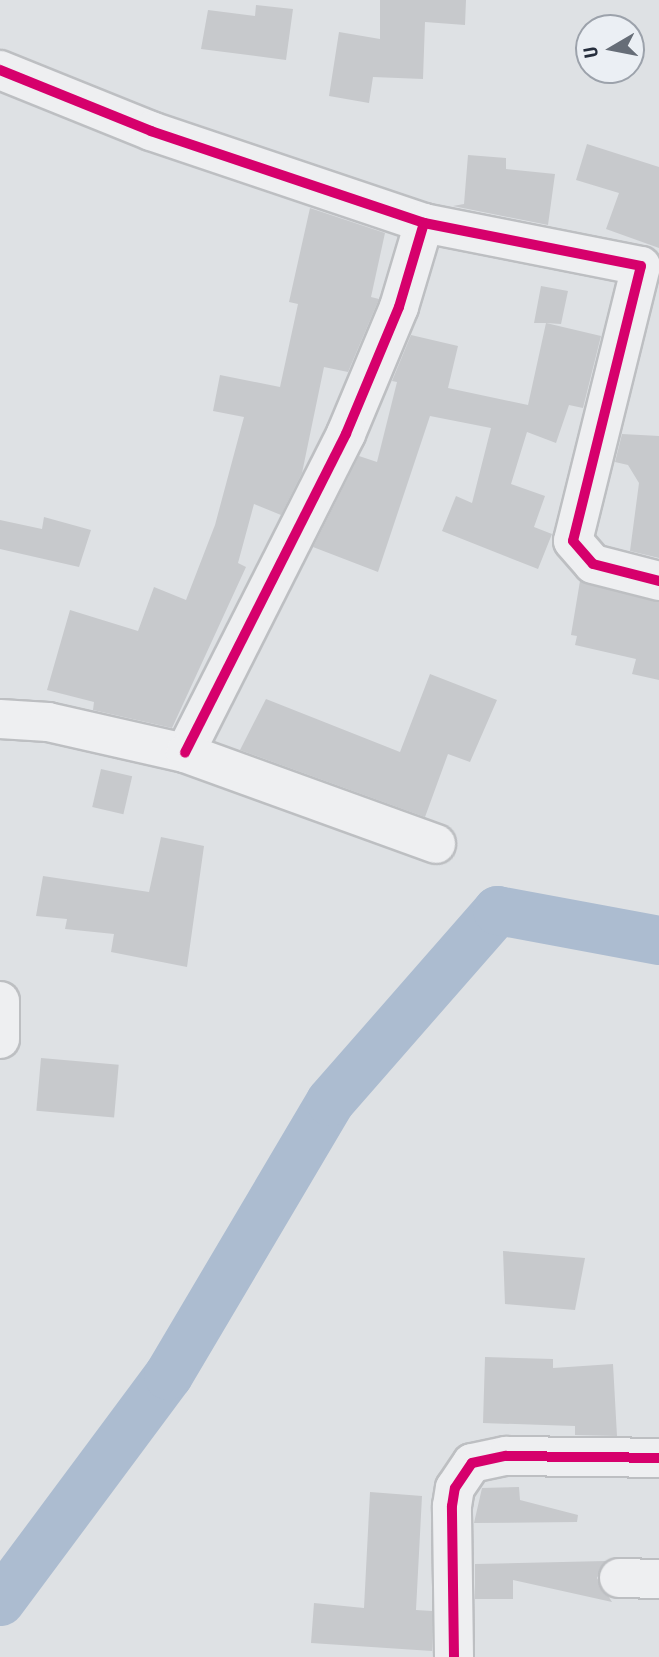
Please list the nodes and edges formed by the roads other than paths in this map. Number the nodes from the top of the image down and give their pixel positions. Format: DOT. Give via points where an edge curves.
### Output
graph roads {
  1 [pos="0,70"];
  2 [pos="424,223"];
  3 [pos="650,268"];
  4 [pos="659,581"];
  5 [pos="0,719"];
  6 [pos="185,753"];
  7 [pos="436,844"];
  8 [pos="0,1001"];
  9 [pos="0,1039"];
  10 [pos="659,1458"];
  11 [pos="620,1578"];
  12 [pos="659,1580"];
  13 [pos="454,1657"];
  1 -- 2 [label="street" via="151,131"];
  2 -- 3 [label="street"];
  2 -- 6 [label="street" via="399,307 346,434"];
  3 -- 4 [label="street" via="573,541 593,564"];
  5 -- 6 [label="street" via="48,722"];
  6 -- 7 [label="street"];
  8 -- 9 [label="street"];
  10 -- 13 [label="street" via="506,1456 472,1463 461,1474 452,1506"];
  11 -- 12 [label="street"];
}
